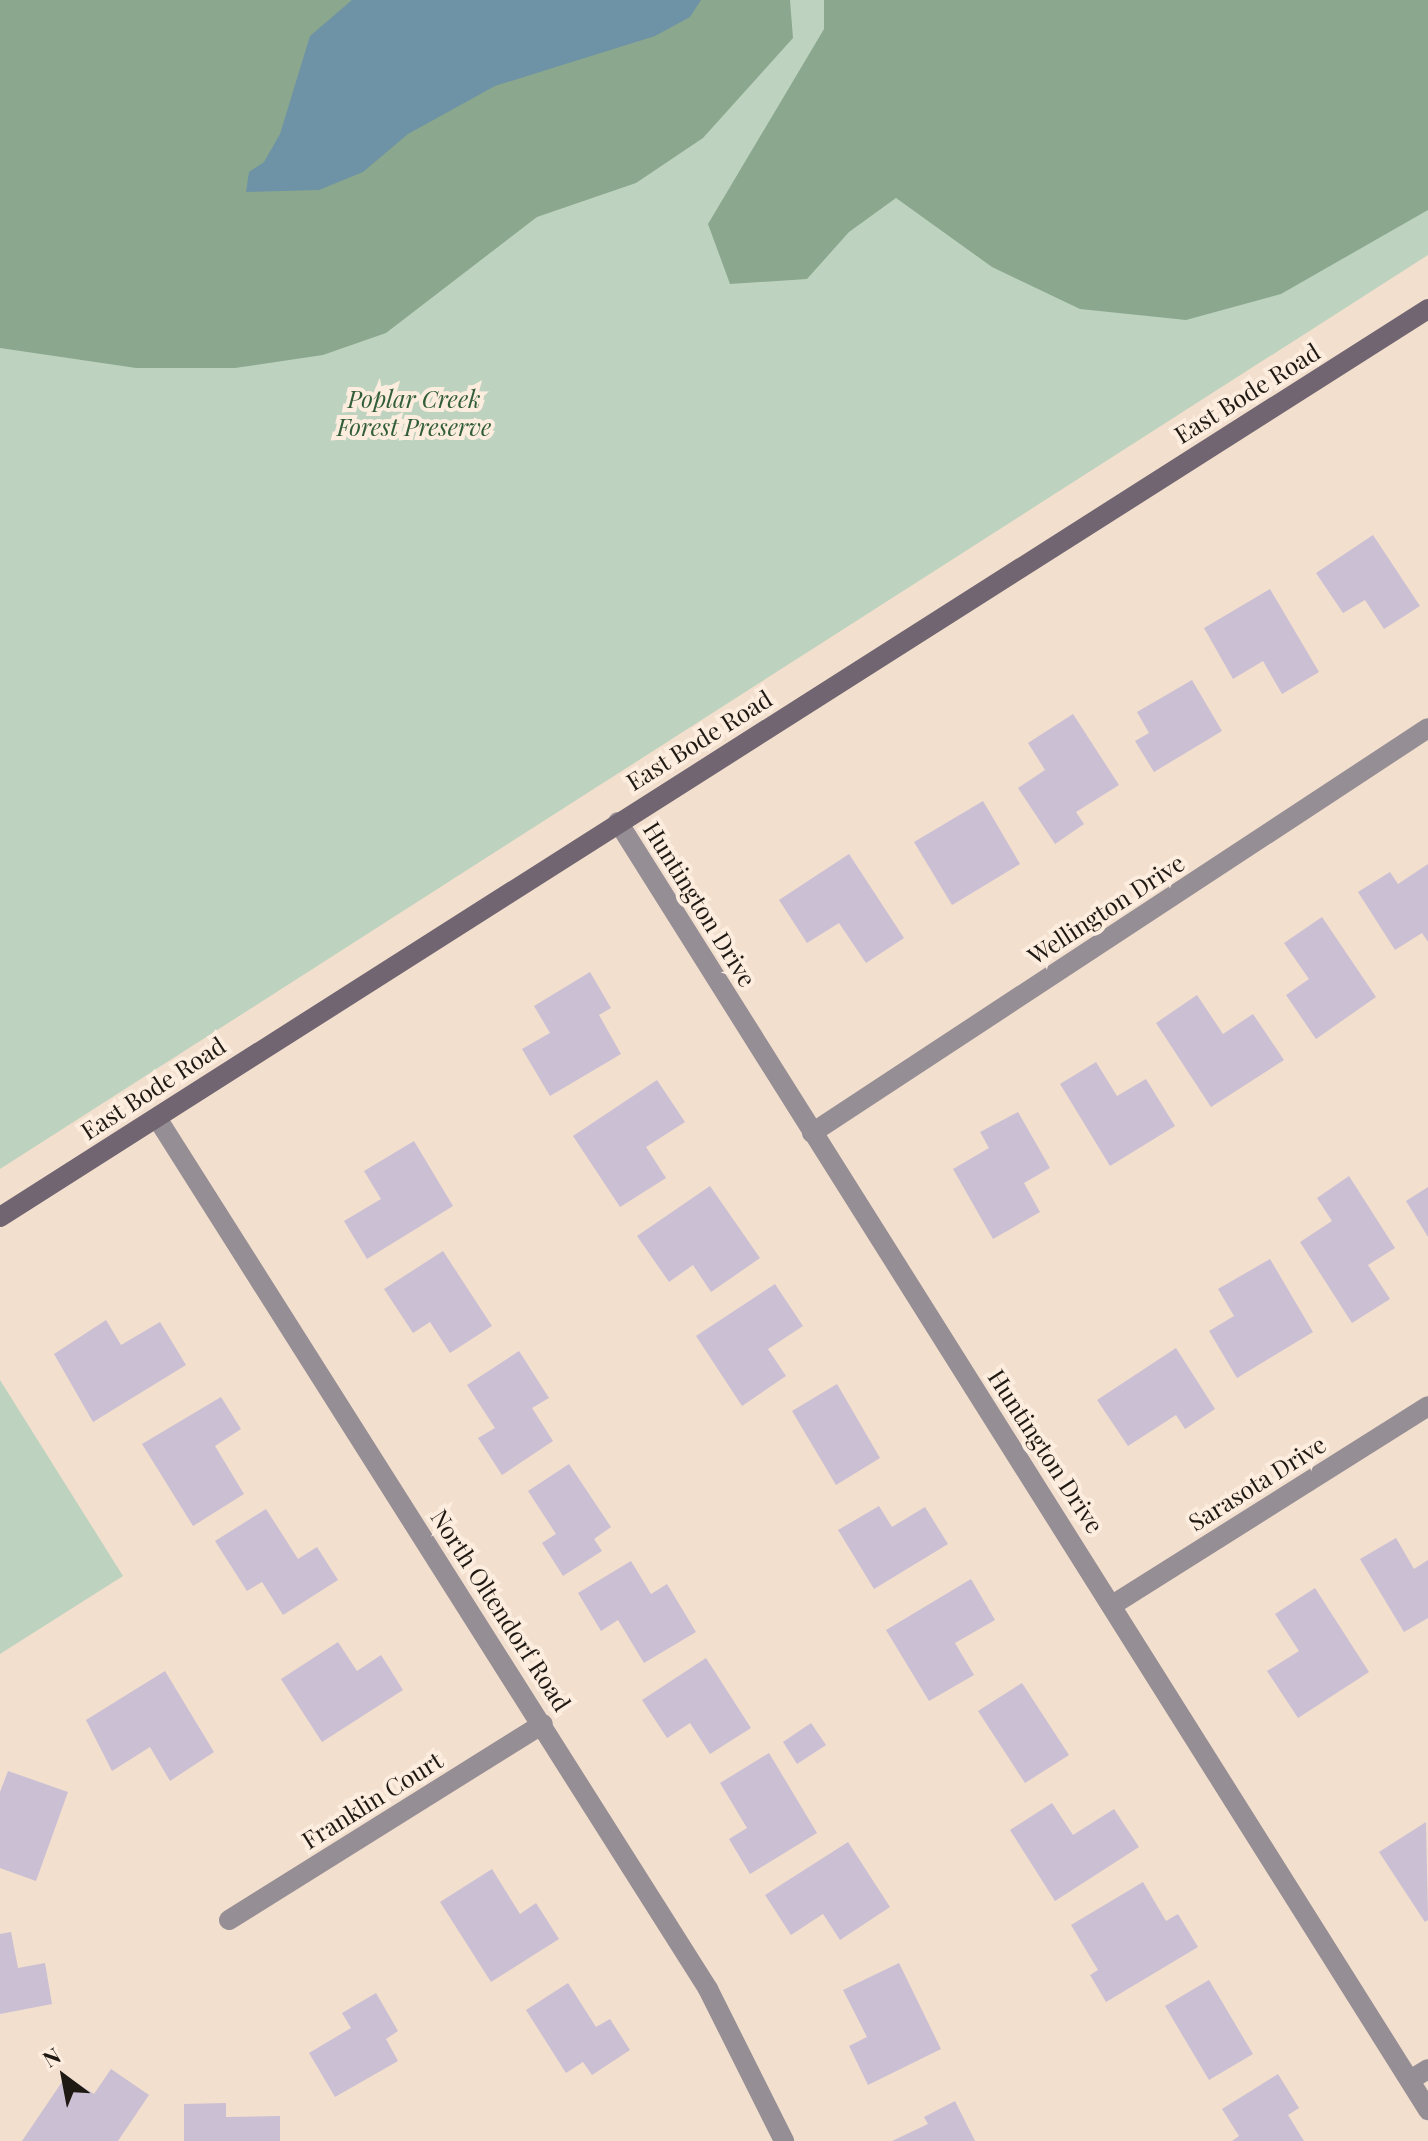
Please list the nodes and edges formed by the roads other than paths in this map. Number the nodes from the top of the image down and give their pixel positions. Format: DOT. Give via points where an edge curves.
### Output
graph roads {
  1 [pos="1428,309"];
  2 [pos="1428,728"];
  3 [pos="618,822"];
  4 [pos="157,1118"];
  5 [pos="812,1133"];
  6 [pos="0,1217"];
  7 [pos="1428,1406"];
  8 [pos="1114,1604"];
  9 [pos="543,1724"];
  10 [pos="229,1920"];
  11 [pos="1428,2069"];
  12 [pos="1410,2080"];
  13 [pos="1428,2110"];
  14 [pos="784,2141"];
  1 -- 3 [label="street, East Bode Road"];
  2 -- 5 [label="street, Wellington Drive"];
  3 -- 4 [label="street, East Bode Road"];
  3 -- 5 [label="street, Huntington Drive"];
  4 -- 6 [label="street, East Bode Road"];
  4 -- 9 [label="street, North Oltendorf Road"];
  5 -- 8 [label="street, Huntington Drive"];
  7 -- 8 [label="street, Sarasota Drive"];
  8 -- 12 [label="street, Huntington Drive"];
  9 -- 10 [label="street, Franklin Court"];
  9 -- 14 [label="street, North Oltendorf Road" via="708,1989"];
  11 -- 12 [label="street"];
  12 -- 13 [label="street, Huntington Drive"];
}
